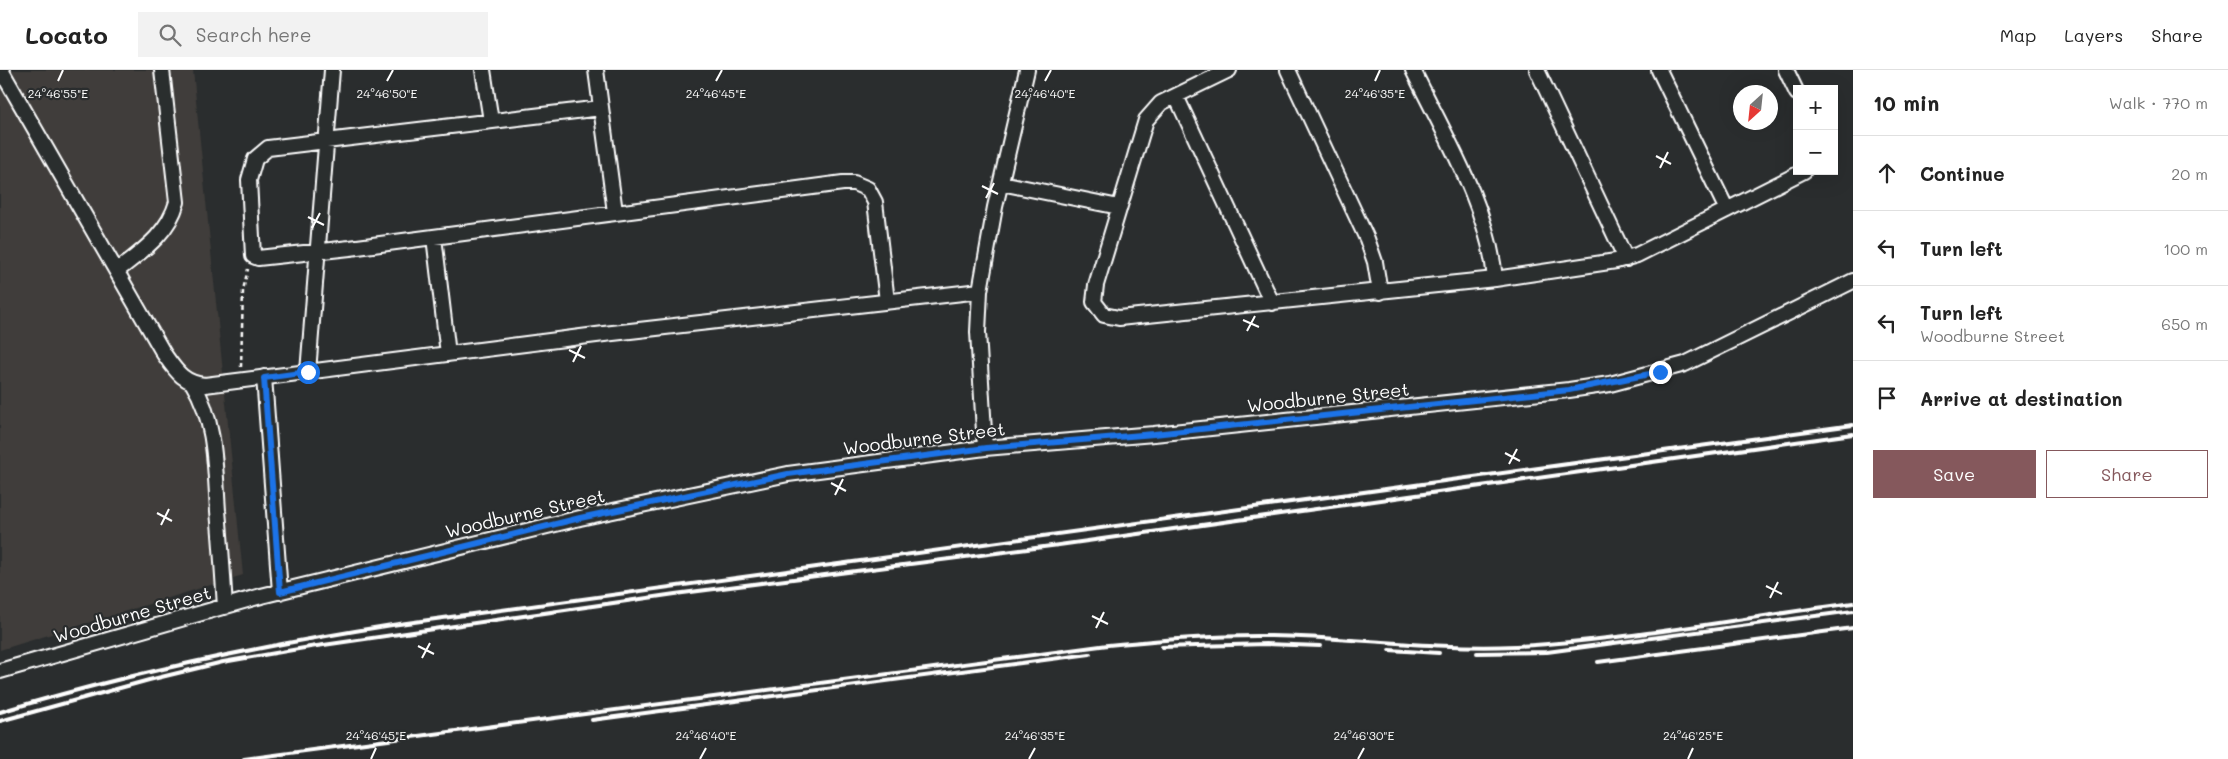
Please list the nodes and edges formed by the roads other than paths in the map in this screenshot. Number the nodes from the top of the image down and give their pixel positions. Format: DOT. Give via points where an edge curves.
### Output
graph roads {
  1 [pos="1,70"];
  2 [pos="162,70"];
  3 [pos="332,70"];
  4 [pos="483,70"];
  5 [pos="596,70"];
  6 [pos="1026,70"];
  7 [pos="1229,70"];
  8 [pos="1288,70"];
  9 [pos="1413,70"];
  10 [pos="1537,70"];
  11 [pos="1659,70"];
  12 [pos="1786,70"];
  13 [pos="1794,85"];
  14 [pos="1176,96"];
  15 [pos="601,108"];
  16 [pos="491,121"];
  17 [pos="326,140"];
  18 [pos="1796,175"];
  19 [pos="1001,183"];
  20 [pos="1118,207"];
  21 [pos="1727,210"];
  22 [pos="615,212"];
  23 [pos="434,237"];
  24 [pos="317,252"];
  25 [pos="1626,259"];
  26 [pos="117,272"];
  27 [pos="1495,279"];
  28 [pos="1853,281"];
  29 [pos="980,291"];
  30 [pos="1380,292"];
  31 [pos="887,301"];
  32 [pos="1272,303"];
  33 [pos="448,354"];
  34 [pos="308,372"];
  35 [pos="264,378"];
  36 [pos="193,384"];
  37 [pos="986,448"];
  38 [pos="280,592"];
  39 [pos="225,607"];
  40 [pos="0,671"];
  1 -- 26 [label="street"];
  2 -- 26 [label="street" via="177,202 165,229"];
  3 -- 17 [label="street"];
  4 -- 16 [label="street"];
  5 -- 15 [label="street"];
  6 -- 19 [label="street"];
  7 -- 14 [label="street"];
  8 -- 30 [label="street" via="1367,239"];
  9 -- 27 [label="street" via="1464,176 1489,239"];
  10 -- 25 [label="street"];
  11 -- 21 [label="street"];
  12 -- 13 [label="street"];
  14 -- 20 [label="street" via="1161,103 1146,120"];
  14 -- 32 [label="street"];
  15 -- 16 [label="street"];
  15 -- 22 [label="street"];
  16 -- 17 [label="street"];
  17 -- 24 [label="street"];
  17 -- 24 [label="street" via="268,148 255,159 249,180 253,256"];
  18 -- 21 [label="street"];
  19 -- 20 [label="street"];
  19 -- 29 [label="street"];
  20 -- 32 [label="street" via="1096,285 1094,302 1104,315 1119,318"];
  21 -- 25 [label="street"];
  22 -- 23 [label="street"];
  22 -- 31 [label="street" via="843,183 863,186 872,193 875,202"];
  23 -- 24 [label="street"];
  23 -- 33 [label="street"];
  24 -- 34 [label="street"];
  25 -- 27 [label="street"];
  26 -- 36 [label="street" via="164,354 183,379"];
  27 -- 30 [label="street"];
  28 -- 37 [label="street, Woodburne Street" via="1685,364 1610,384 1174,432"];
  29 -- 31 [label="street"];
  29 -- 37 [label="street" via="978,332"];
  30 -- 32 [label="street"];
  31 -- 33 [label="street"];
  33 -- 34 [label="street"];
  34 -- 35 [label="street"];
  35 -- 36 [label="street"];
  35 -- 38 [label="street"];
  36 -- 39 [label="street" via="208,418 213,450"];
  37 -- 38 [label="street, Woodburne Street" via="788,474 580,518"];
  38 -- 39 [label="street, Woodburne Street"];
  39 -- 40 [label="street, Woodburne Street"];
}
